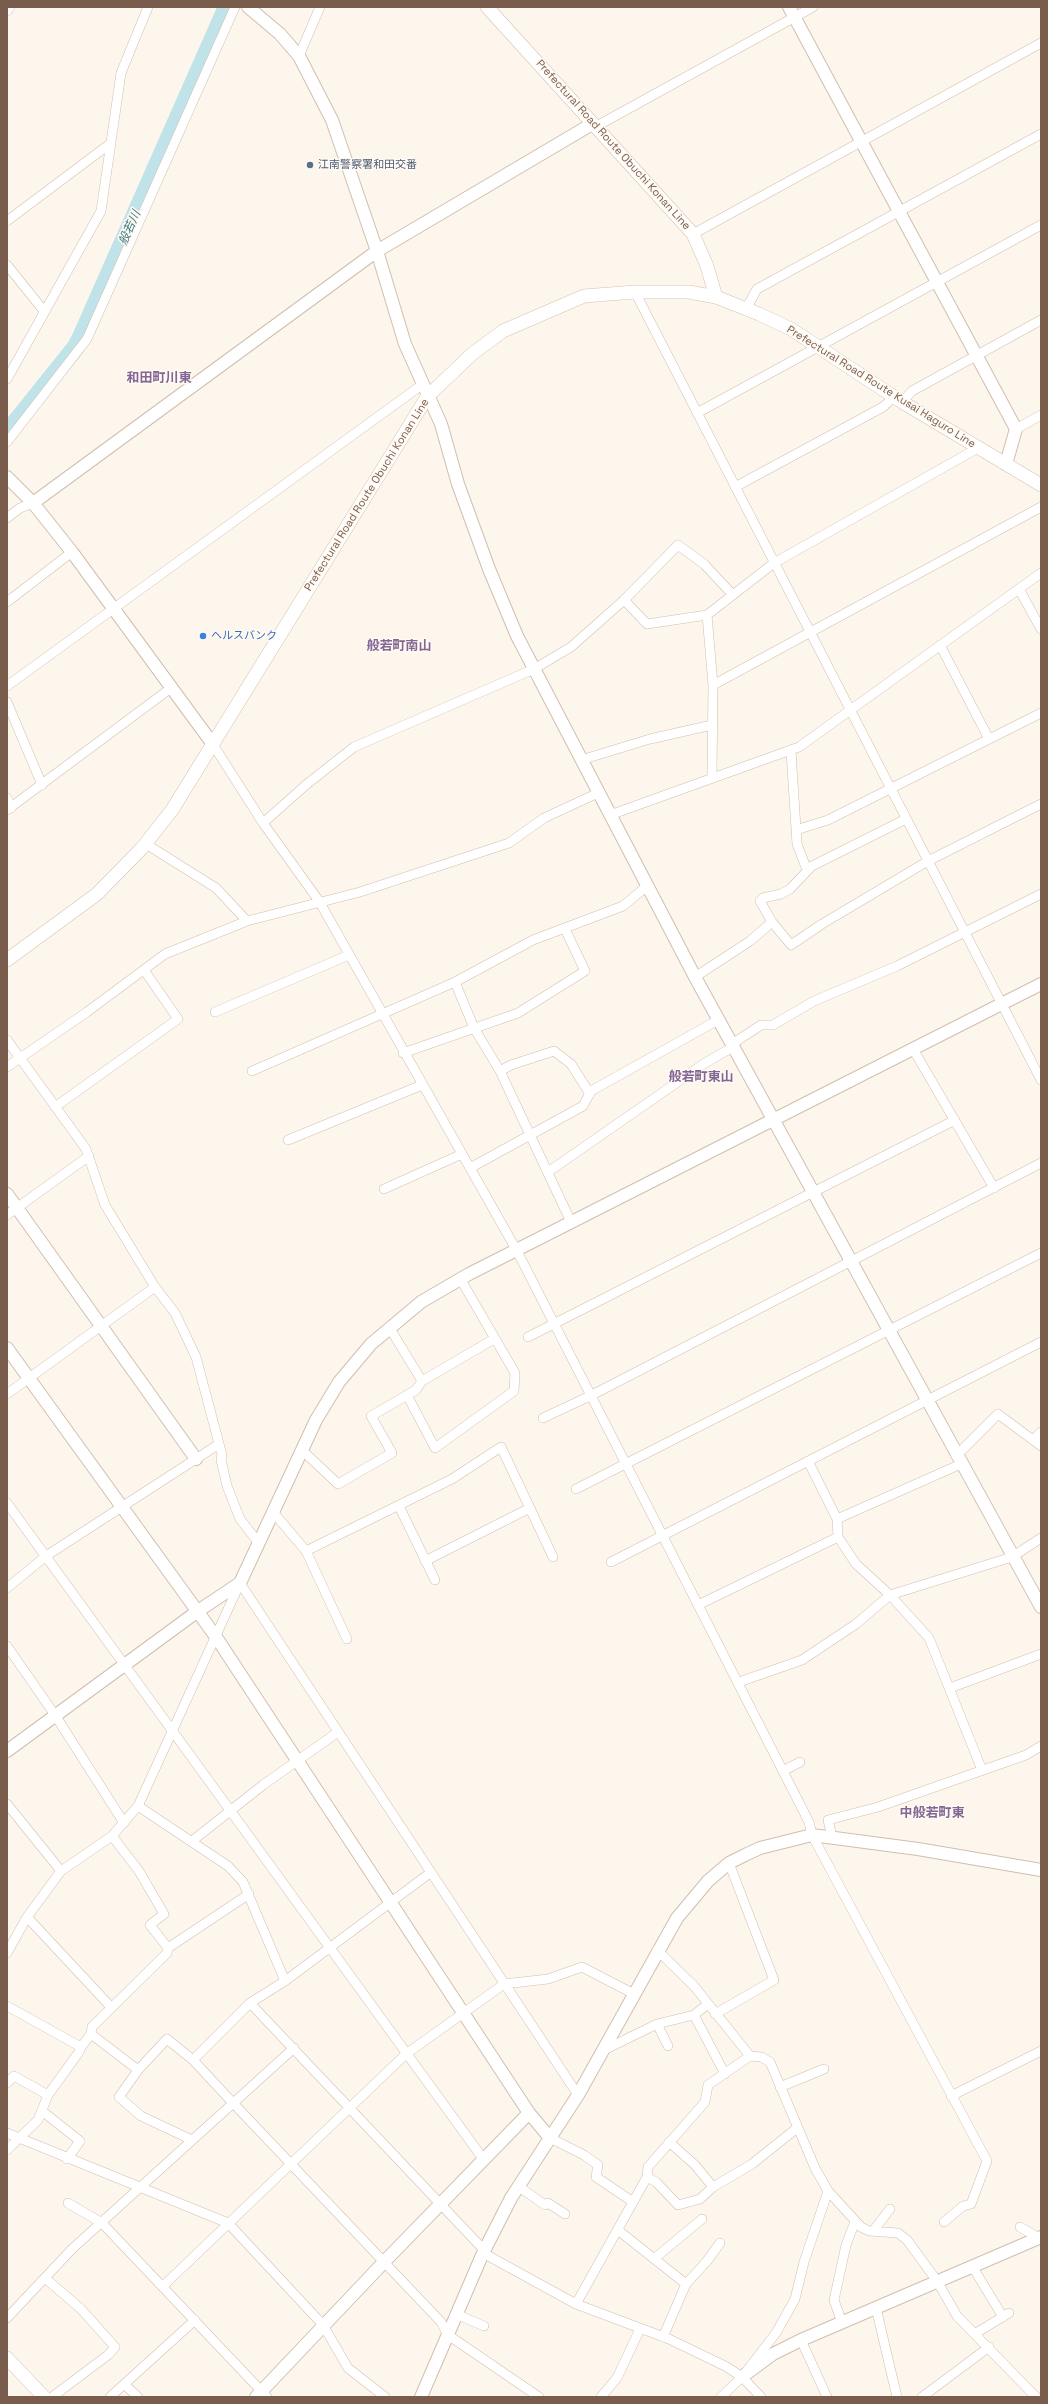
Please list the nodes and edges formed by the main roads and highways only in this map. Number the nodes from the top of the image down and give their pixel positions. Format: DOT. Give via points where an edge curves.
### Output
graph roads {
  1 [pos="487,7"];
  2 [pos="716,297"];
  3 [pos="1041,485"];
  4 [pos="7,960"];
  5 [pos="7,2358"];
  6 [pos="44,2397"];
  1 -- 2 [label="main road, Prefectural Road Route Obuchi Konan Line" via="694,234"];
  2 -- 3 [label="main road, Prefectural Road Route Kusai Haguro Line" via="791,329 898,399"];
  2 -- 4 [label="main road, Prefectural Road Route Obuchi Konan Line" via="688,292 635,292 584,296 503,331 472,354 427,396 172,810 146,844 97,894"];
  5 -- 6 [label="main road"];
}
